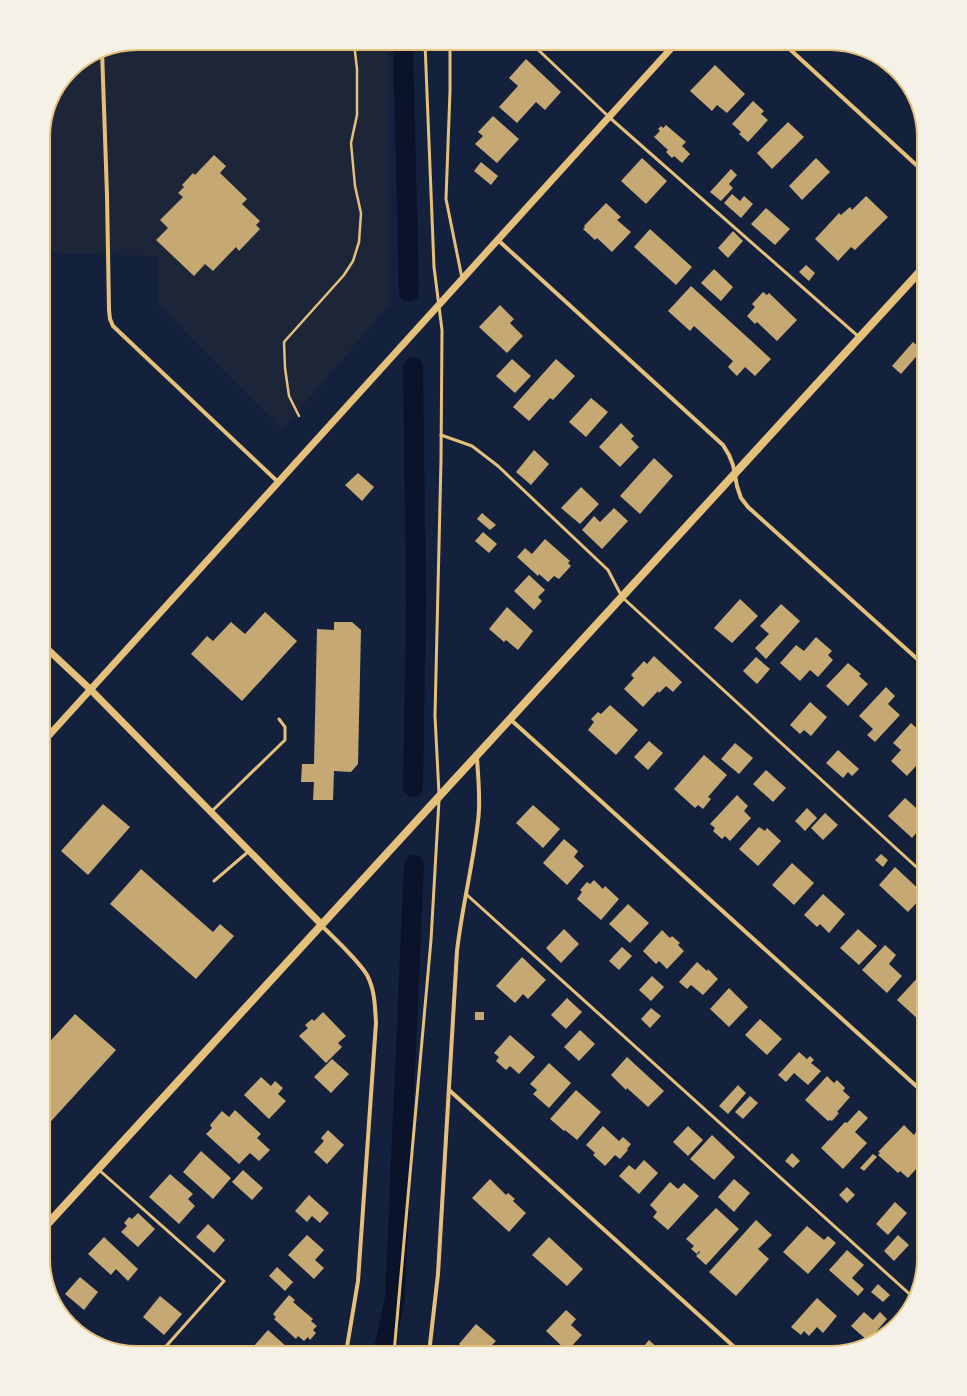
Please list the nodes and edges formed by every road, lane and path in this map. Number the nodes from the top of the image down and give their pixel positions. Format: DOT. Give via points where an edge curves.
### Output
graph roads {
  1 [pos="355,50"];
  2 [pos="425,50"];
  3 [pos="450,50"];
  4 [pos="538,50"];
  5 [pos="670,50"];
  6 [pos="791,50"];
  7 [pos="102,58"];
  8 [pos="610,117"];
  9 [pos="917,166"];
  10 [pos="498,240"];
  11 [pos="917,275"];
  12 [pos="462,279"];
  13 [pos="439,305"];
  14 [pos="859,337"];
  15 [pos="299,416"];
  16 [pos="441,435"];
  17 [pos="734,474"];
  18 [pos="278,482"];
  19 [pos="622,597"];
  20 [pos="50,652"];
  21 [pos="917,659"];
  22 [pos="90,690"];
  23 [pos="279,718"];
  24 [pos="510,719"];
  25 [pos="50,734"];
  26 [pos="476,755"];
  27 [pos="439,796"];
  28 [pos="211,812"];
  29 [pos="249,851"];
  30 [pos="917,868"];
  31 [pos="214,881"];
  32 [pos="466,894"];
  33 [pos="321,924"];
  34 [pos="917,1087"];
  35 [pos="449,1090"];
  36 [pos="98,1169"];
  37 [pos="50,1221"];
  38 [pos="909,1294"];
  39 [pos="166,1346"];
  40 [pos="347,1346"];
  41 [pos="395,1346"];
  42 [pos="430,1346"];
  43 [pos="733,1346"];
  1 -- 15 [label="path" via="358,69 357,115 351,143 355,186 362,213 358,242 353,261 344,275 284,342 289,396"];
  2 -- 13 [label="lane" via="433,261"];
  3 -- 12 [label="lane" via="446,199"];
  4 -- 8 [label="lane"];
  5 -- 8 [label="street"];
  6 -- 9 [label="street"];
  7 -- 18 [label="street" via="110,319 113,326"];
  8 -- 10 [label="street"];
  8 -- 14 [label="lane"];
  10 -- 12 [label="street"];
  10 -- 17 [label="street" via="723,445 730,455"];
  11 -- 14 [label="main road"];
  12 -- 13 [label="street"];
  13 -- 16 [label="lane" via="442,330"];
  13 -- 18 [label="street"];
  14 -- 17 [label="main road"];
  16 -- 19 [label="lane" via="472,446 498,466 608,570"];
  16 -- 27 [label="lane" via="435,716"];
  17 -- 19 [label="main road"];
  17 -- 21 [label="street" via="741,498 748,507"];
  18 -- 22 [label="street"];
  19 -- 24 [label="main road"];
  19 -- 30 [label="lane"];
  20 -- 22 [label="street"];
  22 -- 25 [label="street"];
  22 -- 28 [label="street"];
  23 -- 28 [label="lane" via="285,727 285,740"];
  24 -- 26 [label="main road"];
  24 -- 34 [label="street"];
  26 -- 27 [label="main road"];
  26 -- 32 [label="street" via="478,821"];
  27 -- 33 [label="main road"];
  27 -- 41 [label="lane" via="430,947"];
  28 -- 29 [label="street"];
  29 -- 31 [label="lane"];
  29 -- 33 [label="street"];
  32 -- 35 [label="street" via="457,951"];
  32 -- 38 [label="lane"];
  33 -- 36 [label="main road"];
  33 -- 40 [label="street" via="360,965 372,988 375,1004 376,1023 358,1282"];
  35 -- 42 [label="street" via="438,1274"];
  35 -- 43 [label="street"];
  36 -- 37 [label="main road"];
  36 -- 39 [label="lane" via="224,1281"];
}
